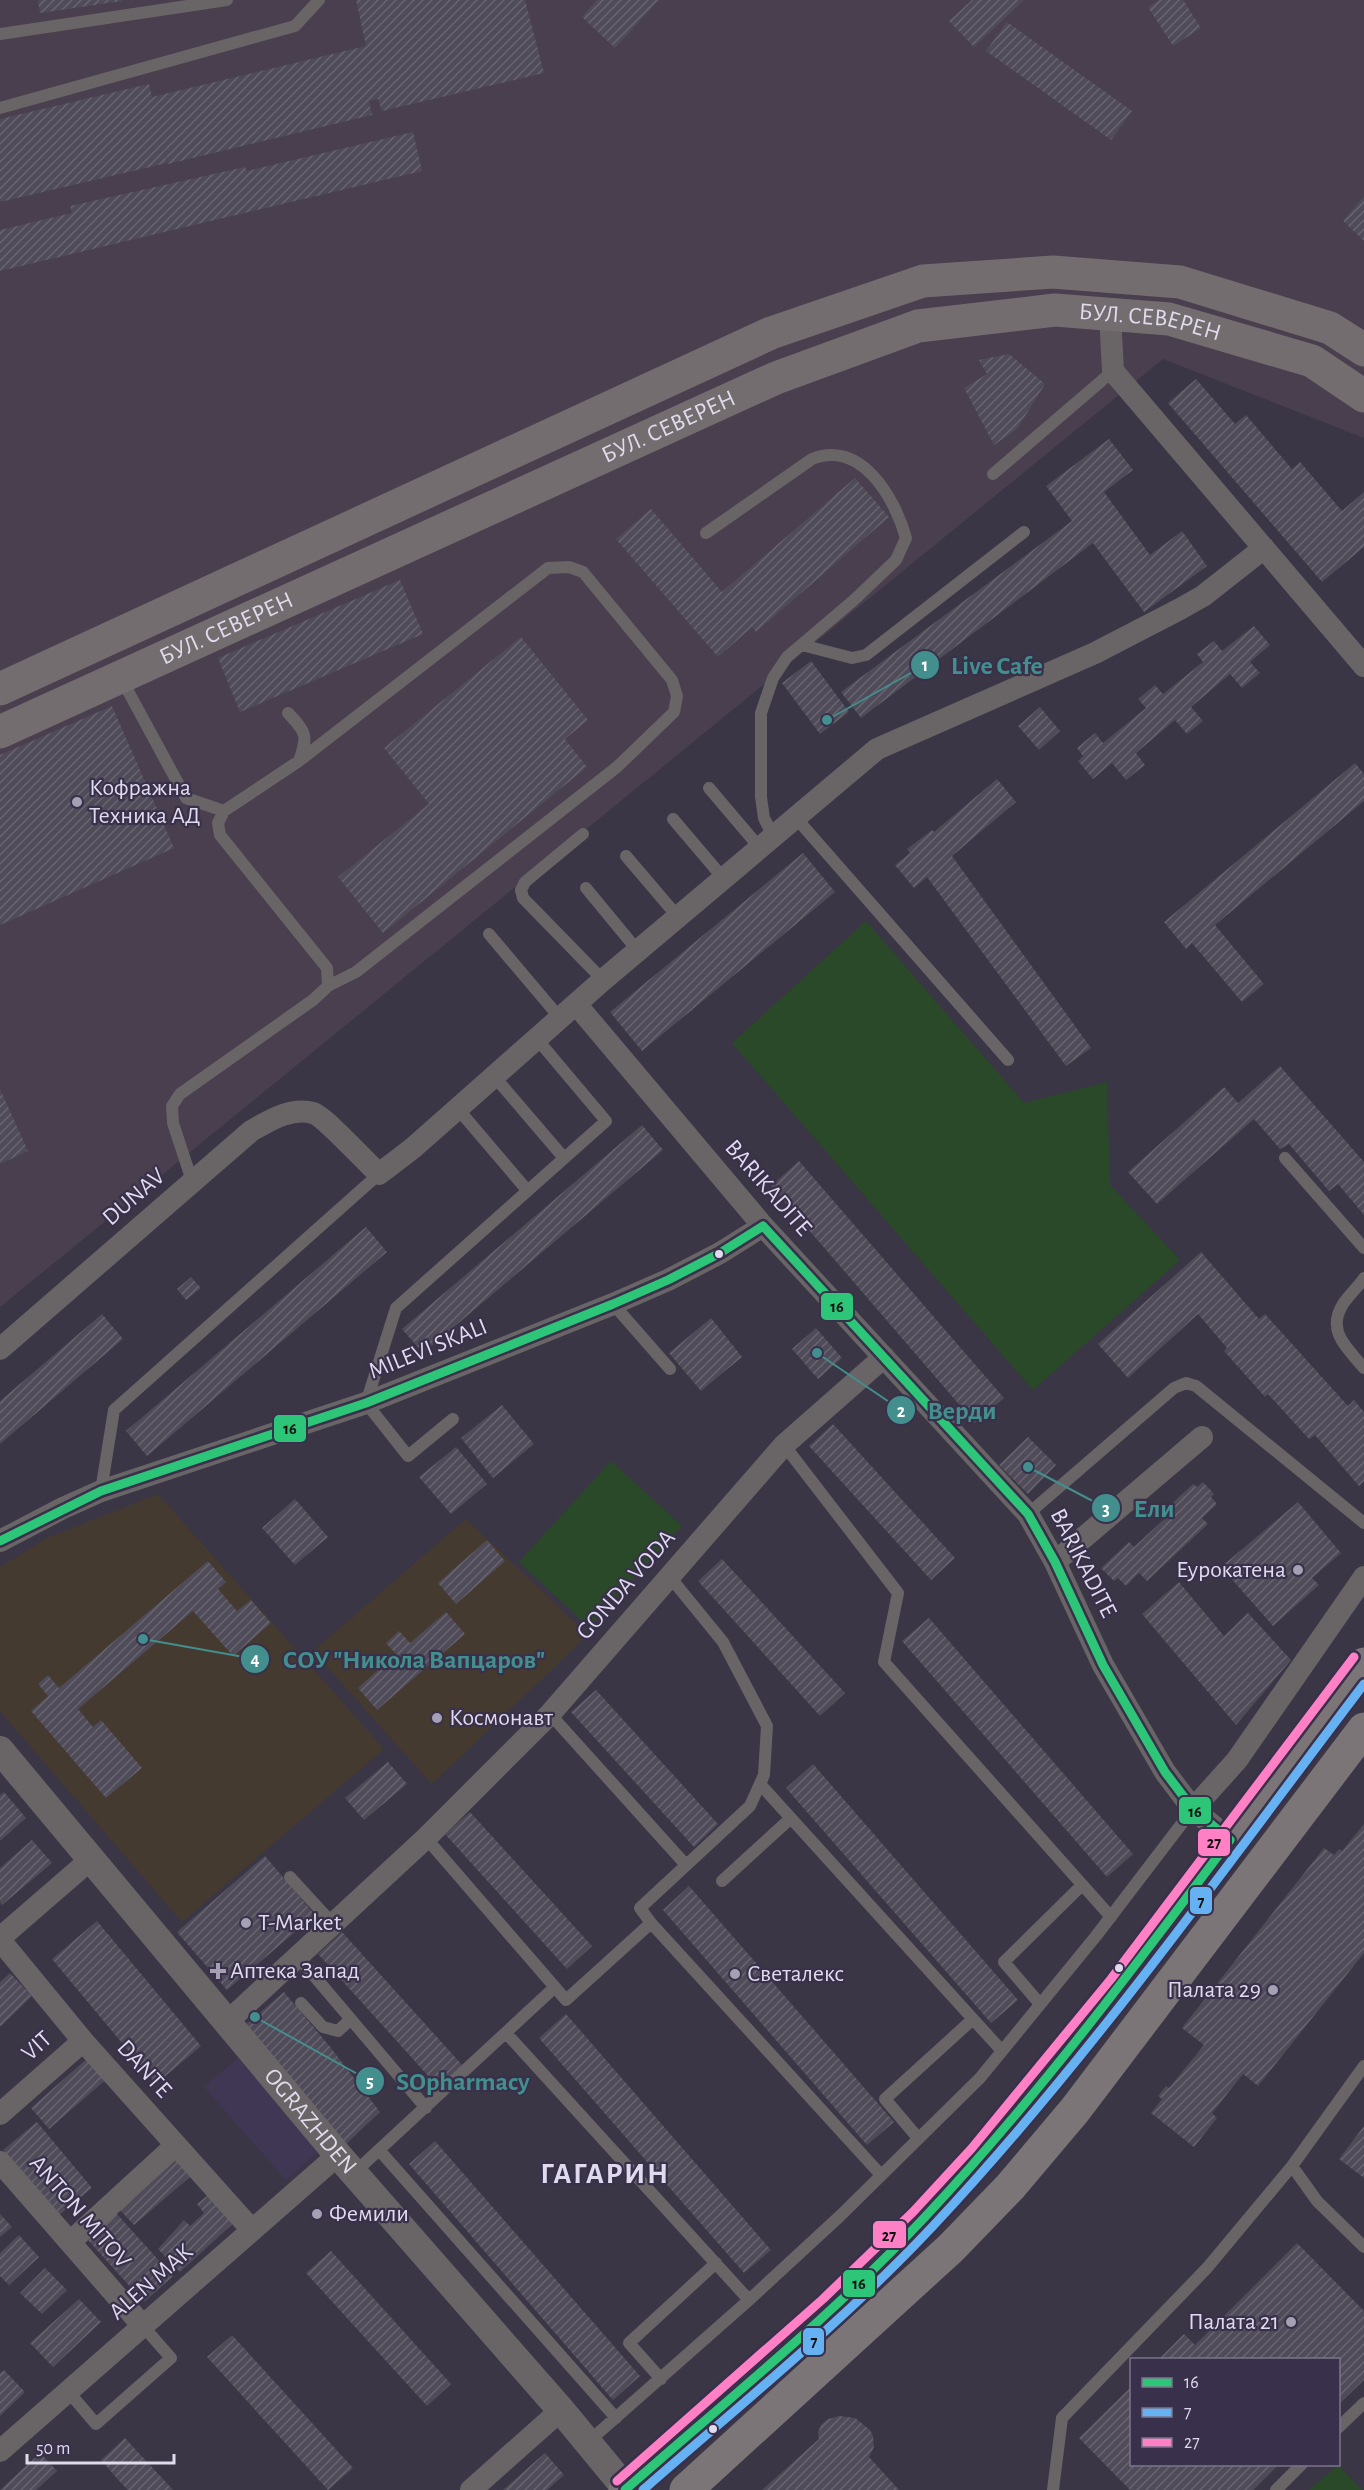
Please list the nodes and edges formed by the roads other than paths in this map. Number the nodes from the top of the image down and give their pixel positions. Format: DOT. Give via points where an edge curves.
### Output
graph roads {
  1 [pos="227,0"];
  2 [pos="319,0"];
  3 [pos="0,34"];
  4 [pos="0,108"];
  5 [pos="1110,315"];
  6 [pos="1364,350"];
  7 [pos="1113,371"];
  8 [pos="1364,396"];
  9 [pos="993,474"];
  10 [pos="1024,532"];
  11 [pos="706,533"];
  12 [pos="1264,548"];
  13 [pos="802,645"];
  14 [pos="1364,666"];
  15 [pos="121,677"];
  16 [pos="0,689"];
  17 [pos="288,713"];
  18 [pos="0,732"];
  19 [pos="299,761"];
  20 [pos="708,788"];
  21 [pos="224,811"];
  22 [pos="796,818"];
  23 [pos="673,819"];
  24 [pos="583,834"];
  25 [pos="767,842"];
  26 [pos="626,856"];
  27 [pos="724,879"];
  28 [pos="586,888"];
  29 [pos="678,917"];
  30 [pos="489,934"];
  31 [pos="638,951"];
  32 [pos="603,980"];
  33 [pos="328,986"];
  34 [pos="568,1011"];
  35 [pos="537,1039"];
  36 [pos="1008,1060"];
  37 [pos="494,1076"];
  38 [pos="458,1109"];
  39 [pos="564,1158"];
  40 [pos="1285,1158"];
  41 [pos="379,1174"];
  42 [pos="192,1181"];
  43 [pos="526,1190"];
  44 [pos="763,1226"];
  45 [pos="1364,1248"];
  46 [pos="1364,1278"];
  47 [pos="613,1304"];
  48 [pos="0,1349"];
  49 [pos="884,1357"];
  50 [pos="1364,1368"];
  51 [pos="670,1369"];
  52 [pos="366,1403"];
  53 [pos="453,1419"];
  54 [pos="1202,1437"];
  55 [pos="784,1445"];
  56 [pos="101,1491"];
  57 [pos="1028,1514"];
  58 [pos="1364,1523"];
  59 [pos="0,1541"];
  60 [pos="1055,1562"];
  61 [pos="670,1577"];
  62 [pos="1364,1577"];
  63 [pos="1364,1664"];
  64 [pos="550,1714"];
  65 [pos="1364,1730"];
  66 [pos="0,1750"];
  67 [pos="760,1784"];
  68 [pos="1193,1809"];
  69 [pos="791,1818"];
  70 [pos="426,1838"];
  71 [pos="1230,1840"];
  72 [pos="90,1860"];
  73 [pos="686,1865"];
  74 [pos="290,1877"];
  75 [pos="722,1881"];
  76 [pos="1082,1885"];
  77 [pos="1111,1917"];
  78 [pos="651,1923"];
  79 [pos="334,1925"];
  80 [pos="0,1939"];
  81 [pos="299,1958"];
  82 [pos="555,1987"];
  83 [pos="301,2003"];
  84 [pos="1040,2004"];
  85 [pos="351,2019"];
  86 [pos="973,2019"];
  87 [pos="227,2022"];
  88 [pos="506,2033"];
  89 [pos="83,2041"];
  90 [pos="1002,2051"];
  91 [pos="1364,2066"];
  92 [pos="426,2108"];
  93 [pos="0,2114"];
  94 [pos="918,2138"];
  95 [pos="176,2145"];
  96 [pos="380,2151"];
  97 [pos="0,2162"];
  98 [pos="346,2164"];
  99 [pos="1292,2166"];
  100 [pos="881,2175"];
  101 [pos="252,2229"];
  102 [pos="70,2242"];
  103 [pos="1364,2247"];
  104 [pos="716,2264"];
  105 [pos="749,2300"];
  106 [pos="142,2325"];
  107 [pos="660,2379"];
  108 [pos="67,2390"];
  109 [pos="1364,2403"];
  110 [pos="561,2410"];
  111 [pos="616,2418"];
  112 [pos="1340,2426"];
  113 [pos="588,2442"];
  114 [pos="0,2451"];
  115 [pos="1300,2466"];
  116 [pos="471,2490"];
  117 [pos="626,2490"];
  118 [pos="686,2490"];
  119 [pos="1053,2490"];
  120 [pos="1276,2490"];
  1 -- 3 [label="lane"];
  2 -- 4 [label="lane" via="295,26"];
  5 -- 7 [label="street"];
  5 -- 8 [label="main road, БУЛ. СЕВЕРЕН" via="1169,319 1312,361"];
  5 -- 15 [label="main road, БУЛ. СЕВЕРЕН" via="1055,310 907,330 776,378"];
  6 -- 16 [label="main road, БУЛ. СЕВЕРЕН" via="1330,328 1180,282 1053,272 923,281 771,333"];
  7 -- 9 [label="lane"];
  7 -- 12 [label="street"];
  10 -- 13 [label="lane" via="866,655 852,658"];
  11 -- 13 [label="lane" via="812,459 825,454 843,455 863,466 880,483 901,520 906,538 896,560"];
  12 -- 14 [label="street"];
  12 -- 22 [label="street" via="1203,596 1159,620 1095,653 877,749"];
  13 -- 25 [label="lane" via="787,657 773,678 761,713 761,797"];
  15 -- 18 [label="main road, БУЛ. СЕВЕРЕН"];
  15 -- 21 [label="lane" via="186,798"];
  17 -- 19 [label="lane" via="302,728 306,740"];
  19 -- 21 [label="lane"];
  19 -- 33 [label="lane" via="548,567 583,572 672,680 677,696 674,712 617,767 356,972"];
  20 -- 25 [label="lane"];
  21 -- 33 [label="lane" via="218,823 220,835 327,968"];
  22 -- 25 [label="street"];
  22 -- 36 [label="lane"];
  23 -- 27 [label="lane"];
  24 -- 32 [label="lane" via="525,882 521,890 523,898"];
  25 -- 27 [label="street"];
  26 -- 29 [label="lane"];
  27 -- 29 [label="street"];
  28 -- 31 [label="lane"];
  29 -- 31 [label="street"];
  30 -- 34 [label="lane"];
  31 -- 32 [label="street"];
  32 -- 34 [label="street"];
  33 -- 42 [label="lane" via="180,1094 172,1106 173,1123"];
  34 -- 35 [label="street"];
  34 -- 44 [label="street, BARIKADITE"];
  35 -- 37 [label="street"];
  35 -- 39 [label="lane" via="606,1121"];
  37 -- 38 [label="street"];
  37 -- 39 [label="lane"];
  38 -- 41 [label="street"];
  38 -- 43 [label="lane"];
  39 -- 43 [label="lane"];
  40 -- 45 [label="lane"];
  41 -- 42 [label="street, DUNAV" via="316,1113 301,1111 278,1116 251,1131"];
  41 -- 56 [label="lane" via="114,1410"];
  42 -- 48 [label="street, DUNAV"];
  43 -- 52 [label="lane" via="396,1308"];
  44 -- 47 [label="street, MILEVI SKALI" via="709,1259"];
  44 -- 49 [label="street, BARIKADITE"];
  46 -- 50 [label="lane" via="1336,1319 1337,1331"];
  47 -- 51 [label="lane"];
  47 -- 52 [label="street, MILEVI SKALI"];
  49 -- 55 [label="street, GONDA VODA"];
  49 -- 57 [label="street, BARIKADITE"];
  52 -- 53 [label="lane" via="408,1456"];
  52 -- 56 [label="street, MILEVI SKALI"];
  54 -- 60 [label="street"];
  55 -- 61 [label="street, GONDA VODA"];
  55 -- 76 [label="lane" via="898,1593 884,1662"];
  56 -- 59 [label="street, MILEVI SKALI"];
  57 -- 58 [label="lane" via="1174,1388 1186,1383 1196,1386"];
  57 -- 60 [label="street, BARIKADITE"];
  60 -- 68 [label="street, BARIKADITE" via="1103,1665 1165,1772"];
  61 -- 64 [label="street, GONDA VODA"];
  61 -- 67 [label="lane" via="723,1642 767,1726"];
  62 -- 68 [label="street" via="1237,1760"];
  63 -- 71 [label="main road"];
  64 -- 70 [label="street, GONDA VODA"];
  64 -- 73 [label="lane"];
  65 -- 118 [label="main road" via="1075,2110 1010,2187 951,2248"];
  66 -- 72 [label="street, OGRAZHDEN"];
  67 -- 69 [label="lane"];
  67 -- 73 [label="lane" via="750,1806"];
  68 -- 71 [label="street, BARIKADITE"];
  68 -- 77 [label="lane"];
  69 -- 75 [label="lane"];
  69 -- 86 [label="lane"];
  70 -- 79 [label="street, GONDA VODA"];
  70 -- 82 [label="lane"];
  71 -- 117 [label="main road" via="1113,1995 981,2156 922,2220 831,2308"];
  72 -- 80 [label="street"];
  72 -- 87 [label="street, OGRAZHDEN"];
  73 -- 78 [label="lane" via="639,1908"];
  74 -- 79 [label="lane"];
  76 -- 77 [label="lane"];
  76 -- 84 [label="lane" via="1004,1962"];
  77 -- 84 [label="lane"];
  78 -- 82 [label="lane" via="566,2000"];
  78 -- 100 [label="lane"];
  79 -- 81 [label="street, GONDA VODA"];
  80 -- 89 [label="street, DANTE"];
  81 -- 85 [label="lane"];
  81 -- 87 [label="street, GONDA VODA"];
  82 -- 88 [label="lane"];
  83 -- 85 [label="lane" via="323,2027 338,2031"];
  84 -- 90 [label="lane"];
  85 -- 92 [label="lane"];
  86 -- 90 [label="lane"];
  86 -- 94 [label="lane" via="885,2099"];
  87 -- 98 [label="street, OGRAZHDEN"];
  88 -- 92 [label="lane"];
  88 -- 104 [label="lane"];
  89 -- 93 [label="street, VIT"];
  89 -- 95 [label="street, DANTE"];
  90 -- 94 [label="lane"];
  91 -- 99 [label="lane"];
  92 -- 96 [label="lane"];
  94 -- 100 [label="lane"];
  95 -- 101 [label="street, DANTE"];
  95 -- 102 [label="street"];
  96 -- 98 [label="lane"];
  96 -- 111 [label="lane"];
  97 -- 102 [label="street, ANTON MITOV"];
  98 -- 101 [label="street, ALEN MAK"];
  98 -- 110 [label="street, OGRAZHDEN"];
  99 -- 103 [label="lane" via="1317,2200"];
  99 -- 119 [label="lane" via="1207,2268 1062,2418"];
  100 -- 105 [label="lane"];
  101 -- 106 [label="street, ALEN MAK"];
  102 -- 106 [label="street, ANTON MITOV"];
  104 -- 105 [label="lane"];
  104 -- 107 [label="lane" via="629,2343"];
  105 -- 107 [label="lane"];
  106 -- 108 [label="street, ALEN MAK"];
  106 -- 108 [label="lane" via="171,2358 96,2424"];
  107 -- 111 [label="lane"];
  108 -- 114 [label="street, ALEN MAK"];
  109 -- 112 [label="lane"];
  110 -- 113 [label="street, OGRAZHDEN"];
  110 -- 116 [label="street"];
  111 -- 113 [label="lane"];
  113 -- 117 [label="street, OGRAZHDEN"];
  115 -- 120 [label="lane"];
}
